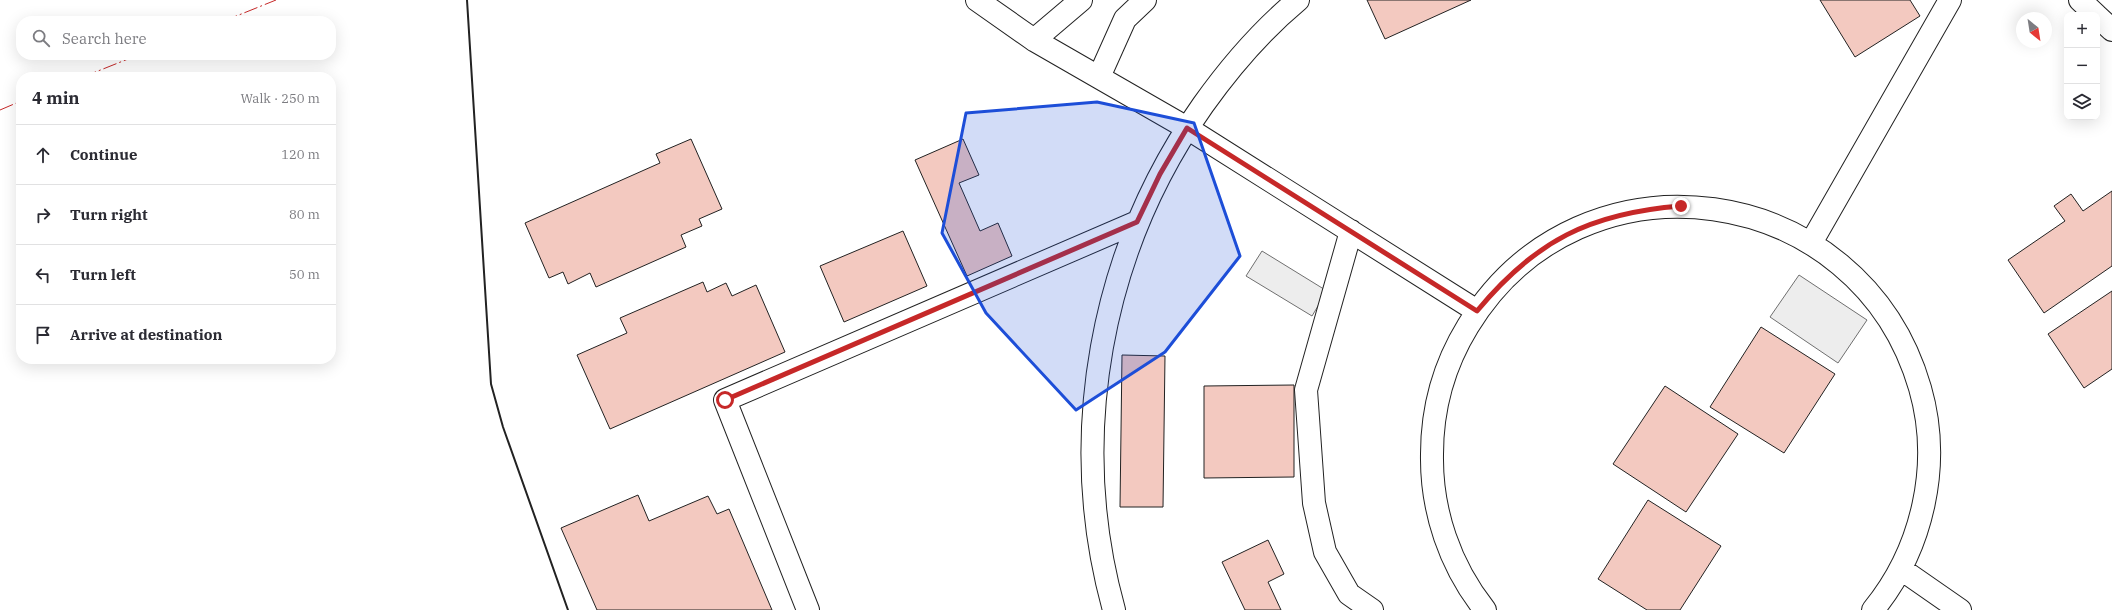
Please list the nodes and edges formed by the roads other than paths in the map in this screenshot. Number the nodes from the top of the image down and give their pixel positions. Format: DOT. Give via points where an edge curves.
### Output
graph roads {
  1 [pos="977,0"];
  2 [pos="1082,0"];
  3 [pos="1145,0"];
  4 [pos="1298,0"];
  5 [pos="1950,0"];
  6 [pos="2080,0"];
  7 [pos="2094,12"];
  8 [pos="2100,18"];
  9 [pos="2112,30"];
  10 [pos="1034,40"];
  11 [pos="1098,77"];
  12 [pos="1187,128"];
  13 [pos="1137,222"];
  14 [pos="1351,231"];
  15 [pos="1811,242"];
  16 [pos="1477,311"];
  17 [pos="1901,569"];
  18 [pos="1108,608"];
  19 [pos="808,610"];
  20 [pos="1372,610"];
  21 [pos="1486,610"];
  22 [pos="1873,610"];
  23 [pos="1960,610"];
  1 -- 10 [label="street"];
  2 -- 10 [label="street"];
  3 -- 11 [label="street" via="1125,19"];
  4 -- 12 [label="street" via="1253,44 1218,84"];
  5 -- 15 [label="street"];
  6 -- 7 [label="street"];
  8 -- 9 [label="street"];
  10 -- 11 [label="street"];
  11 -- 12 [label="street"];
  12 -- 13 [label="street" via="1160,174"];
  12 -- 14 [label="street"];
  13 -- 18 [label="street" via="1119,272 1106,324 1096,377 1092,430 1093,483"];
  13 -- 19 [label="street" via="725,400"];
  14 -- 16 [label="street"];
  14 -- 20 [label="street" via="1306,390 1314,503 1325,552 1349,594"];
  15 -- 16 [label="street" via="1748,215 1681,206 1647,208 1614,215 1552,242 1504,280"];
  15 -- 17 [label="street" via="1863,285 1884,311 1902,340 1924,404 1929,438 1924,506"];
  16 -- 21 [label="street" via="1459,340 1436,404 1432,472 1444,538 1458,569"];
  17 -- 22 [label="street"];
  17 -- 23 [label="street"];
}
